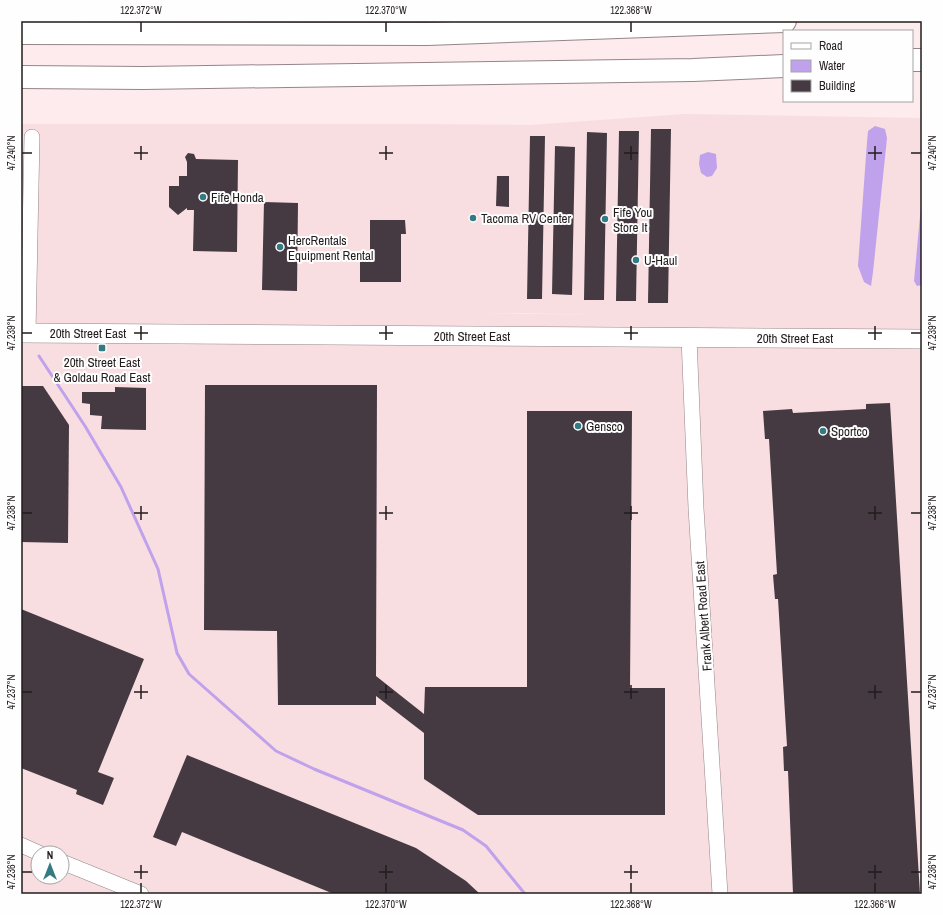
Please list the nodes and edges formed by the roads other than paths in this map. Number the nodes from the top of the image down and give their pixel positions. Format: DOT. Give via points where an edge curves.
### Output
graph roads {
  1 [pos="518,21"];
  2 [pos="785,21"];
  3 [pos="21,33"];
  4 [pos="427,34"];
  5 [pos="783,66"];
  6 [pos="21,77"];
  7 [pos="32,137"];
  8 [pos="24,333"];
  9 [pos="689,338"];
  10 [pos="922,339"];
  11 [pos="70,865"];
  12 [pos="141,894"];
  13 [pos="720,894"];
  1 -- 4 [label="highway"];
  2 -- 4 [label="highway"];
  3 -- 4 [label="highway"];
  5 -- 6 [label="highway" via="685,70 159,78"];
  7 -- 8 [label="street"];
  8 -- 9 [label="main road, 20th Street East"];
  9 -- 10 [label="main road, 20th Street East"];
  9 -- 13 [label="street, Frank Albert Road East" via="696,508"];
  11 -- 12 [label="street"];
}
